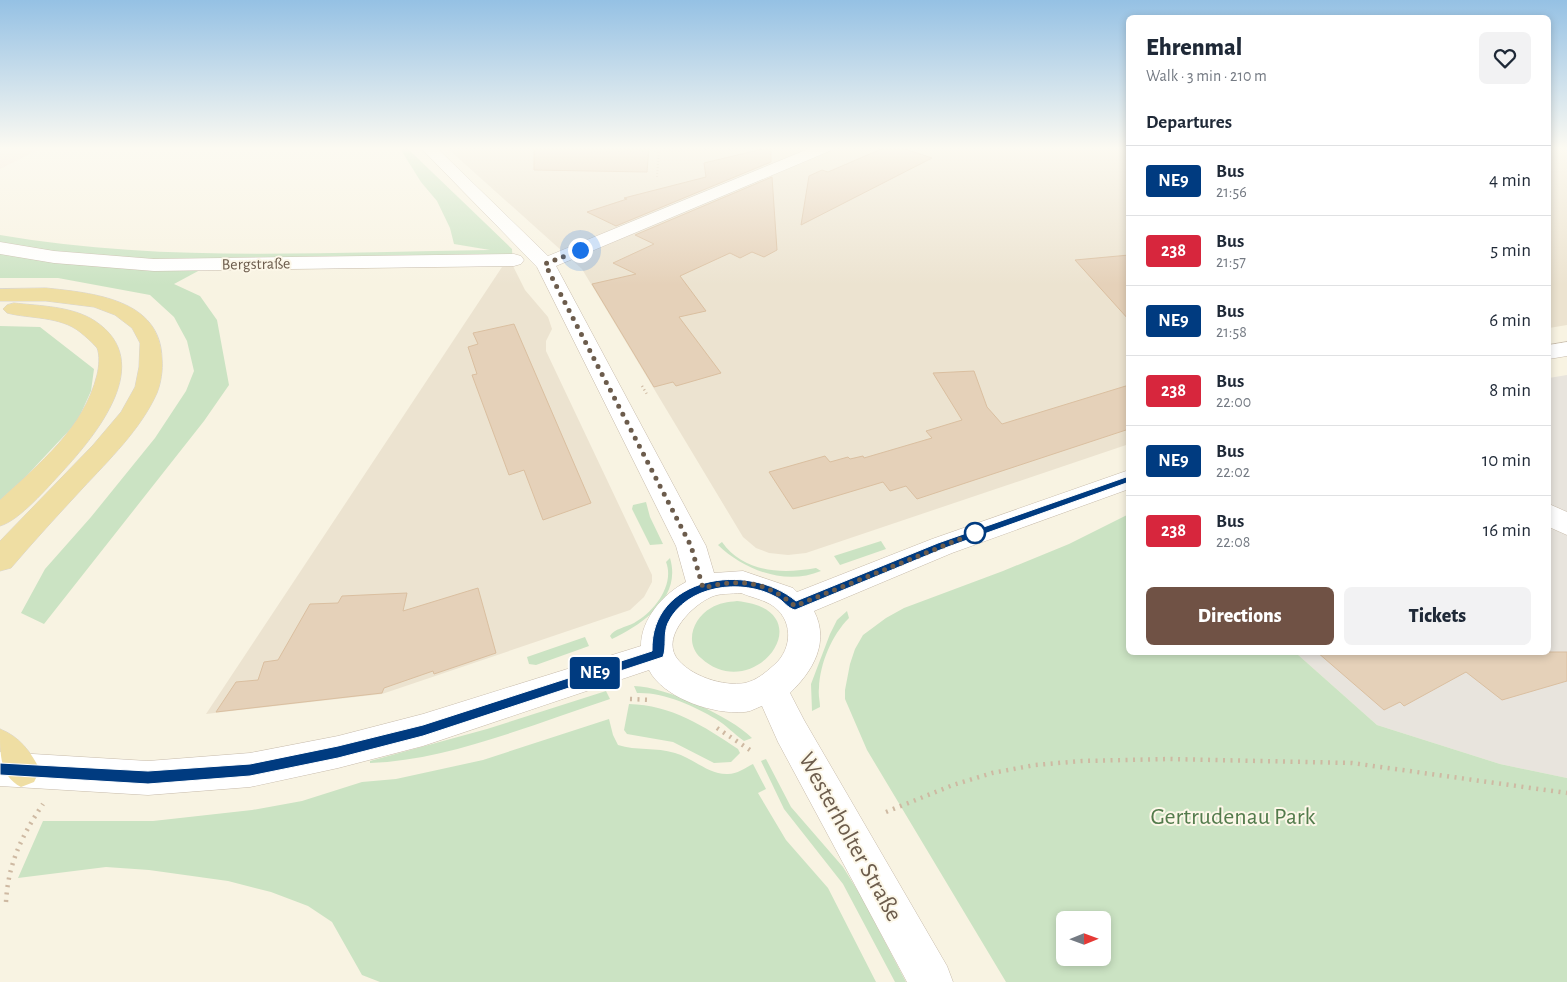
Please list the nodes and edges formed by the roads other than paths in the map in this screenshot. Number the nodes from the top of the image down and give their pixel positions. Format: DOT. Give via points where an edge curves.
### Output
graph roads {
  1 [pos="474,193"];
  2 [pos="717,193"];
  3 [pos="0,248"];
  4 [pos="514,260"];
  5 [pos="545,264"];
  6 [pos="0,295"];
  7 [pos="0,310"];
  8 [pos="1126,480"];
  9 [pos="1551,515"];
  10 [pos="0,516"];
  11 [pos="1567,525"];
  12 [pos="0,560"];
  13 [pos="703,588"];
  14 [pos="795,606"];
  15 [pos="658,654"];
  16 [pos="772,690"];
  17 [pos="7,761"];
  18 [pos="931,982"];
  1 -- 5 [label="street"];
  2 -- 5 [label="street"];
  3 -- 4 [label="street, Bergstraße" via="54,257 154,265"];
  5 -- 13 [label="street" via="691,546"];
  6 -- 12 [label="main road" via="30,293 103,302 129,316 147,331 154,353 146,392 127,421"];
  7 -- 10 [label="main road" via="14,308 57,314 87,326 108,346 110,369 103,397 82,431"];
  8 -- 14 [label="street" via="942,546"];
  9 -- 11 [label="street"];
  13 -- 14 [label="street" via="723,583 757,584 781,594"];
  13 -- 15 [label="street" via="686,596 663,622 658,637"];
  14 -- 16 [label="street" via="804,622 806,640 802,658 790,675"];
  15 -- 16 [label="street" via="669,673 689,689 715,698 744,698"];
  15 -- 17 [label="street" via="423,730 250,770 148,778 69,773"];
  16 -- 18 [label="street, Westerholter Straße" via="791,731"];
}
